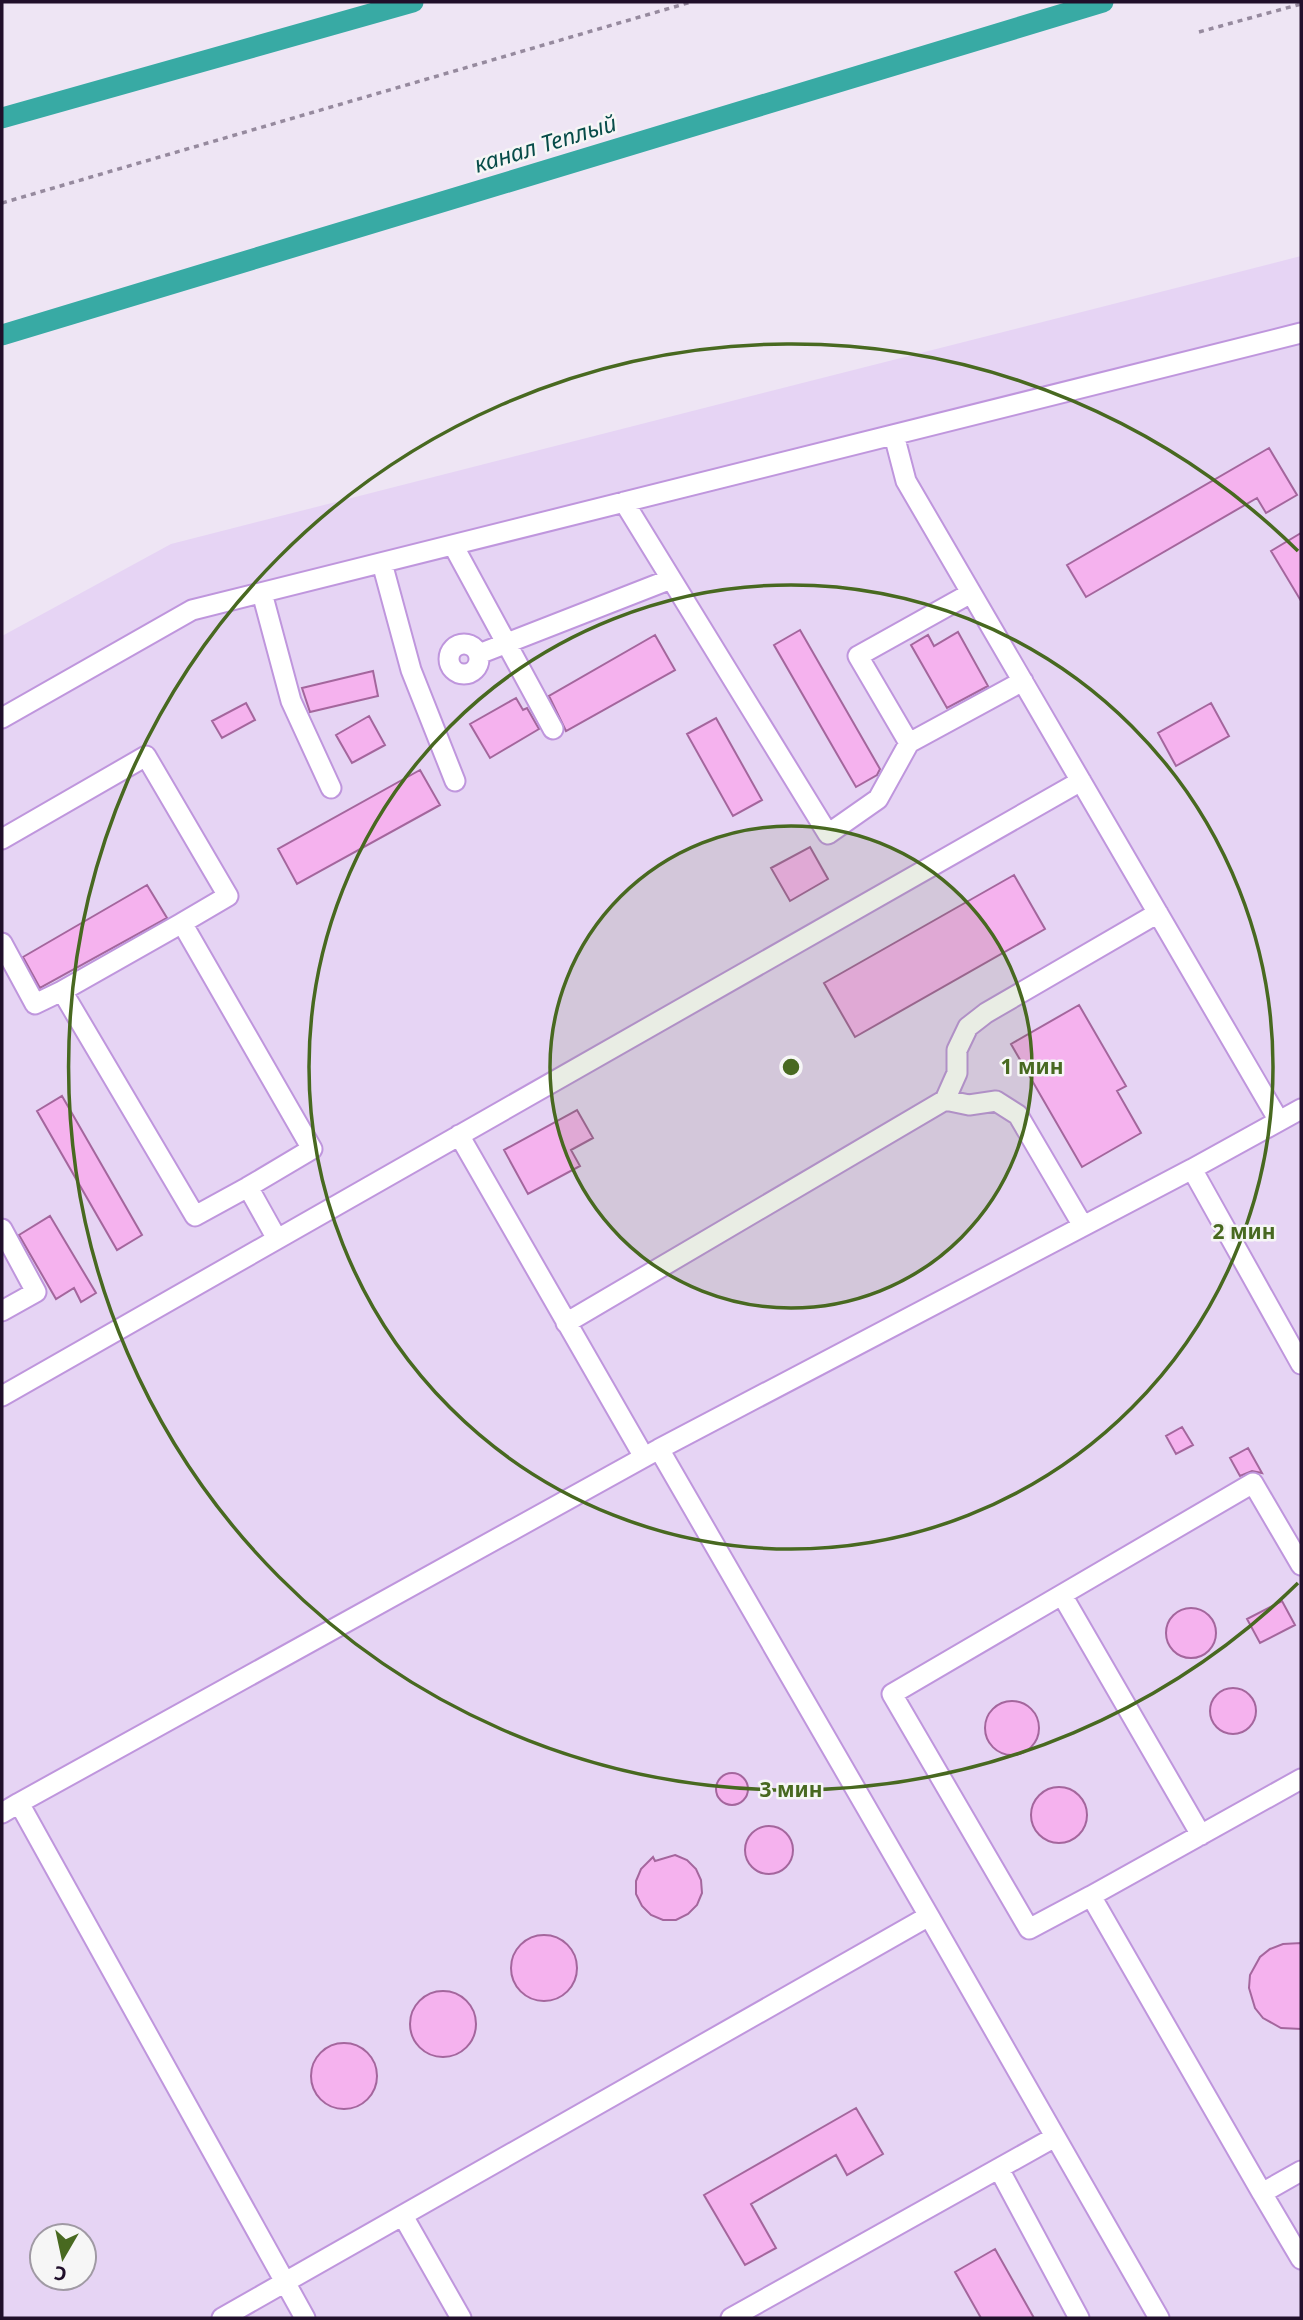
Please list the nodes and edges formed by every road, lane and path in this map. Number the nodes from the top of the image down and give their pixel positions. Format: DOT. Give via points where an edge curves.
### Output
graph roads {
  1 [pos="691,2"];
  2 [pos="1301,4"];
  3 [pos="1199,32"];
  4 [pos="2,203"];
  5 [pos="1301,333"];
  6 [pos="894,435"];
  7 [pos="624,502"];
  8 [pos="453,545"];
  9 [pos="382,563"];
  10 [pos="671,579"];
  11 [pos="262,593"];
  12 [pos="971,593"];
  13 [pos="507,643"];
  14 [pos="479,654"];
  15 [pos="1023,681"];
  16 [pos="2,718"];
  17 [pos="553,729"];
  18 [pos="909,743"];
  19 [pos="455,781"];
  20 [pos="1081,781"];
  21 [pos="331,788"];
  22 [pos="2,839"];
  23 [pos="1158,913"];
  24 [pos="182,923"];
  25 [pos="2,943"];
  26 [pos="62,991"];
  27 [pos="945,1100"];
  28 [pos="1301,1109"];
  29 [pos="1279,1121"];
  30 [pos="459,1135"];
  31 [pos="1192,1169"];
  32 [pos="248,1186"];
  33 [pos="1083,1226"];
  34 [pos="2,1229"];
  35 [pos="277,1239"];
  36 [pos="2,1311"];
  37 [pos="566,1323"];
  38 [pos="1301,1364"];
  39 [pos="2,1396"];
  40 [pos="652,1453"];
  41 [pos="1301,1565"];
  42 [pos="1062,1595"];
  43 [pos="1301,1779"];
  44 [pos="10,1808"];
  45 [pos="1201,1835"];
  46 [pos="1091,1896"];
  47 [pos="929,1916"];
  48 [pos="1055,2137"];
  49 [pos="999,2169"];
  50 [pos="1301,2171"];
  51 [pos="1262,2193"];
  52 [pos="403,2216"];
  53 [pos="1301,2259"];
  54 [pos="285,2283"];
  55 [pos="222,2318"];
  56 [pos="305,2318"];
  57 [pos="461,2318"];
  58 [pos="731,2318"];
  59 [pos="1079,2318"];
  60 [pos="1158,2318"];
  1 -- 4 [label="path"];
  2 -- 3 [label="path"];
  5 -- 6 [label="lane"];
  6 -- 7 [label="lane"];
  6 -- 12 [label="lane" via="906,481"];
  7 -- 8 [label="lane"];
  7 -- 10 [label="lane"];
  8 -- 9 [label="lane"];
  8 -- 13 [label="lane"];
  9 -- 11 [label="lane"];
  9 -- 19 [label="lane" via="411,670"];
  10 -- 13 [label="lane"];
  10 -- 18 [label="lane" via="828,834 878,799"];
  11 -- 16 [label="lane" via="192,610"];
  11 -- 21 [label="lane" via="290,701"];
  12 -- 15 [label="lane"];
  12 -- 18 [label="lane" via="859,656"];
  13 -- 14 [label="lane"];
  13 -- 17 [label="lane"];
  15 -- 18 [label="lane"];
  15 -- 20 [label="lane"];
  20 -- 23 [label="lane"];
  20 -- 30 [label="lane"];
  22 -- 24 [label="lane" via="146,756 228,896"];
  23 -- 27 [label="lane" via="968,1027 957,1050 957,1073"];
  23 -- 29 [label="lane"];
  24 -- 26 [label="lane"];
  24 -- 32 [label="lane" via="312,1149"];
  25 -- 26 [label="lane" via="35,1004"];
  26 -- 32 [label="lane" via="195,1216"];
  27 -- 33 [label="lane" via="969,1105 996,1101 1018,1115"];
  27 -- 37 [label="lane"];
  28 -- 29 [label="lane"];
  29 -- 31 [label="lane"];
  30 -- 35 [label="lane"];
  30 -- 37 [label="lane"];
  31 -- 33 [label="lane"];
  31 -- 38 [label="lane"];
  32 -- 35 [label="lane"];
  33 -- 40 [label="lane"];
  34 -- 36 [label="lane" via="36,1292"];
  35 -- 39 [label="lane"];
  37 -- 40 [label="lane"];
  40 -- 44 [label="lane"];
  40 -- 47 [label="lane"];
  41 -- 42 [label="lane" via="1253,1483"];
  42 -- 45 [label="lane"];
  42 -- 46 [label="lane" via="892,1694 1029,1929"];
  43 -- 45 [label="lane"];
  44 -- 54 [label="lane"];
  45 -- 46 [label="lane"];
  46 -- 51 [label="lane"];
  47 -- 48 [label="lane"];
  47 -- 52 [label="lane"];
  48 -- 49 [label="lane"];
  48 -- 60 [label="lane"];
  49 -- 58 [label="lane"];
  49 -- 59 [label="lane"];
  50 -- 51 [label="lane"];
  51 -- 53 [label="lane"];
  52 -- 54 [label="lane"];
  52 -- 57 [label="lane"];
  54 -- 55 [label="lane"];
  54 -- 56 [label="lane"];
}
